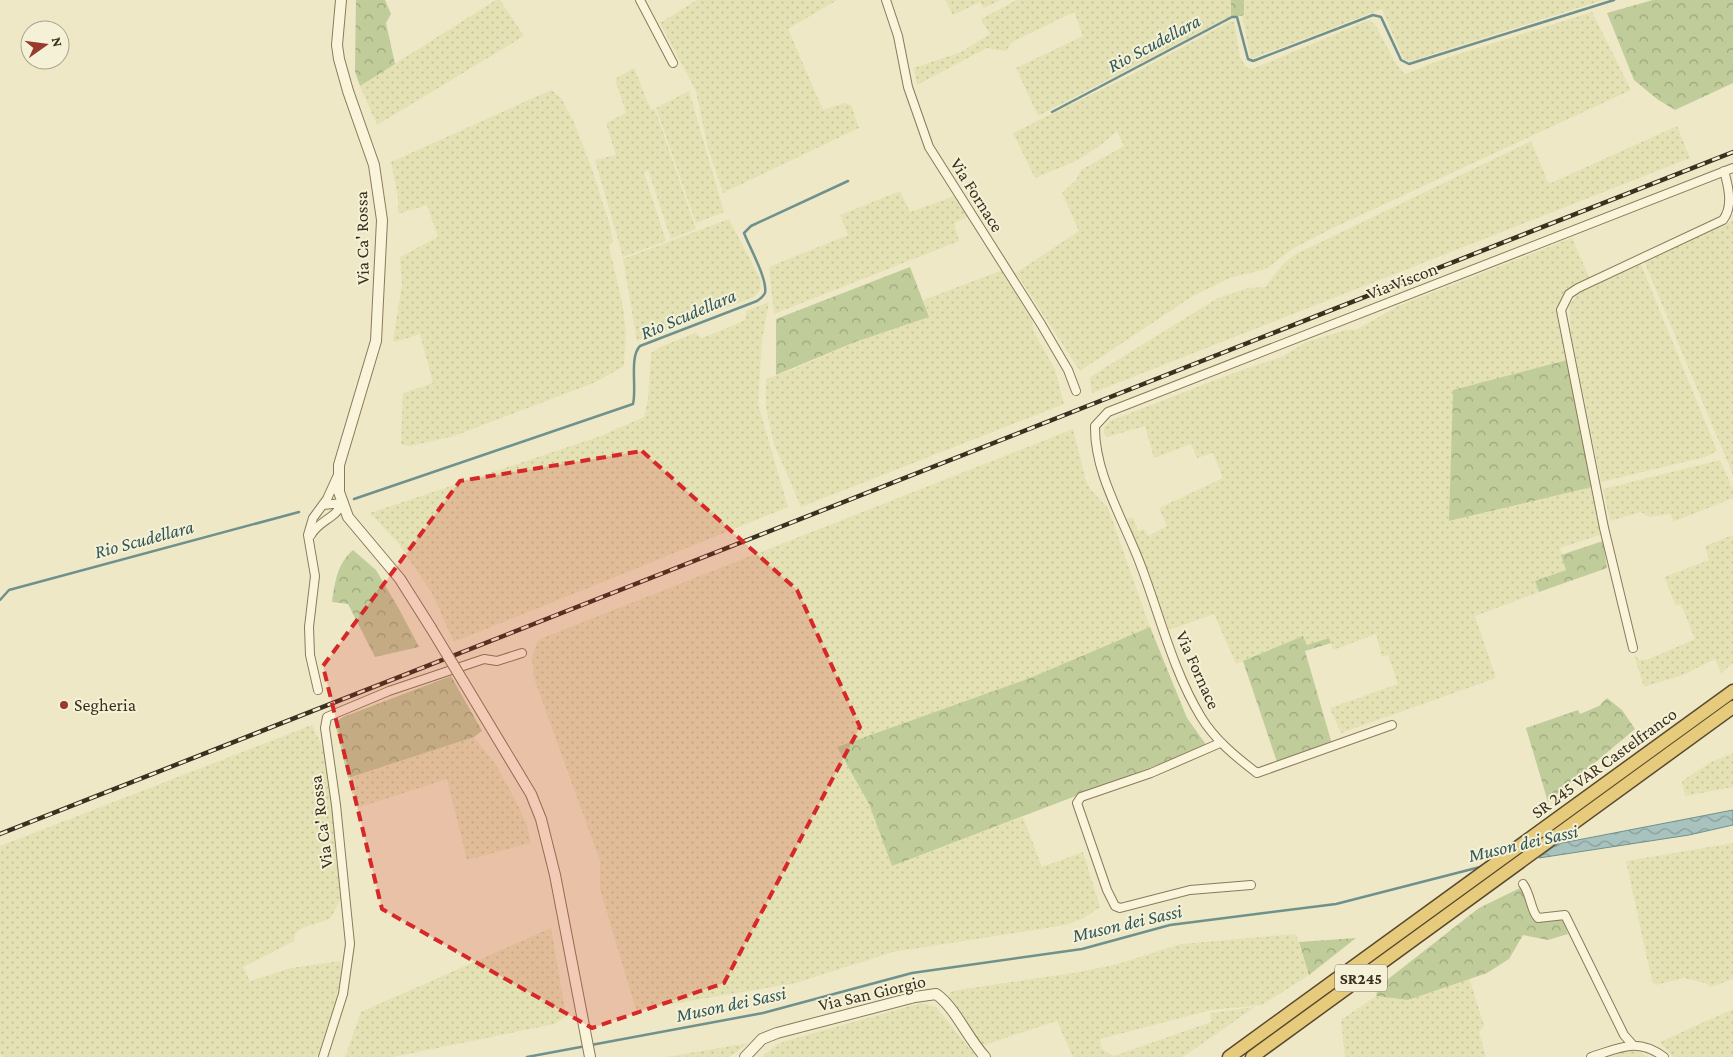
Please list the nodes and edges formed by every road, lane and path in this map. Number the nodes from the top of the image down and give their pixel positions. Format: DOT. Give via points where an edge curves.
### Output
graph roads {
  1 [pos="341,0"];
  2 [pos="640,0"];
  3 [pos="886,0"];
  4 [pos="673,63"];
  5 [pos="1733,168"];
  6 [pos="1724,172"];
  7 [pos="1076,391"];
  8 [pos="1096,426"];
  9 [pos="338,476"];
  10 [pos="342,503"];
  11 [pos="323,506"];
  12 [pos="332,517"];
  13 [pos="353,524"];
  14 [pos="309,546"];
  15 [pos="1633,648"];
  16 [pos="522,653"];
  17 [pos="318,690"];
  18 [pos="1733,691"];
  19 [pos="1733,707"];
  20 [pos="1392,725"];
  21 [pos="1220,743"];
  22 [pos="1523,884"];
  23 [pos="1251,885"];
  24 [pos="1632,1044"];
  25 [pos="323,1057"];
  26 [pos="590,1057"];
  27 [pos="745,1057"];
  28 [pos="985,1057"];
  29 [pos="1229,1057"];
  30 [pos="1252,1057"];
  31 [pos="1592,1057"];
  32 [pos="1664,1057"];
  1 -- 9 [label="street, Via Ca' Rossa" via="339,59 374,164 382,220 376,342"];
  2 -- 4 [label="street"];
  3 -- 7 [label="street, Via Fornace" via="898,36 908,87 929,147 1041,324 1068,370"];
  5 -- 6 [label="street, Via Viscon"];
  6 -- 8 [label="street, Via Viscon" via="1108,412"];
  6 -- 15 [label="street" via="1732,207 1730,215 1578,288 1569,294 1561,310 1602,519"];
  8 -- 21 [label="street, Via Fornace" via="1095,444 1166,636 1201,717"];
  9 -- 10 [label="street, Via Ca' Rossa"];
  9 -- 11 [label="street, Via Ca' Rossa"];
  10 -- 11 [label="street" via="332,502"];
  10 -- 12 [label="street"];
  10 -- 13 [label="street, Via Ca' Rossa"];
  11 -- 14 [label="street, Via Ca' Rossa" via="313,518 308,535"];
  12 -- 13 [label="street, Via Ca' Rossa" via="344,518"];
  12 -- 14 [label="street" via="314,528"];
  13 -- 26 [label="street, Via Ca' Rossa, bridge" via="400,578 531,794 555,875"];
  14 -- 17 [label="street, Via Ca' Rossa" via="315,576 309,627 310,654"];
  16 -- 25 [label="street, Via Ca' Rossa" via="498,661 484,659 389,691 327,717 325,728 350,944 343,994"];
  18 -- 29 [label="highway, SR 245 VAR Castelfranco / SR245"];
  19 -- 30 [label="highway, SR 245 VAR Castelfranco / SR245"];
  20 -- 21 [label="street, Via Fornace" via="1257,773"];
  21 -- 23 [label="street" via="1151,773 1081,797 1077,803 1107,890 1120,908 1190,890"];
  22 -- 24 [label="street" via="1531,895 1534,915 1538,918 1565,915 1624,1035"];
  24 -- 31 [label="street"];
  24 -- 32 [label="street" via="1653,1049"];
  27 -- 28 [label="street, Via San Giorgio" via="762,1039 777,1034 936,994 943,998"];
}
